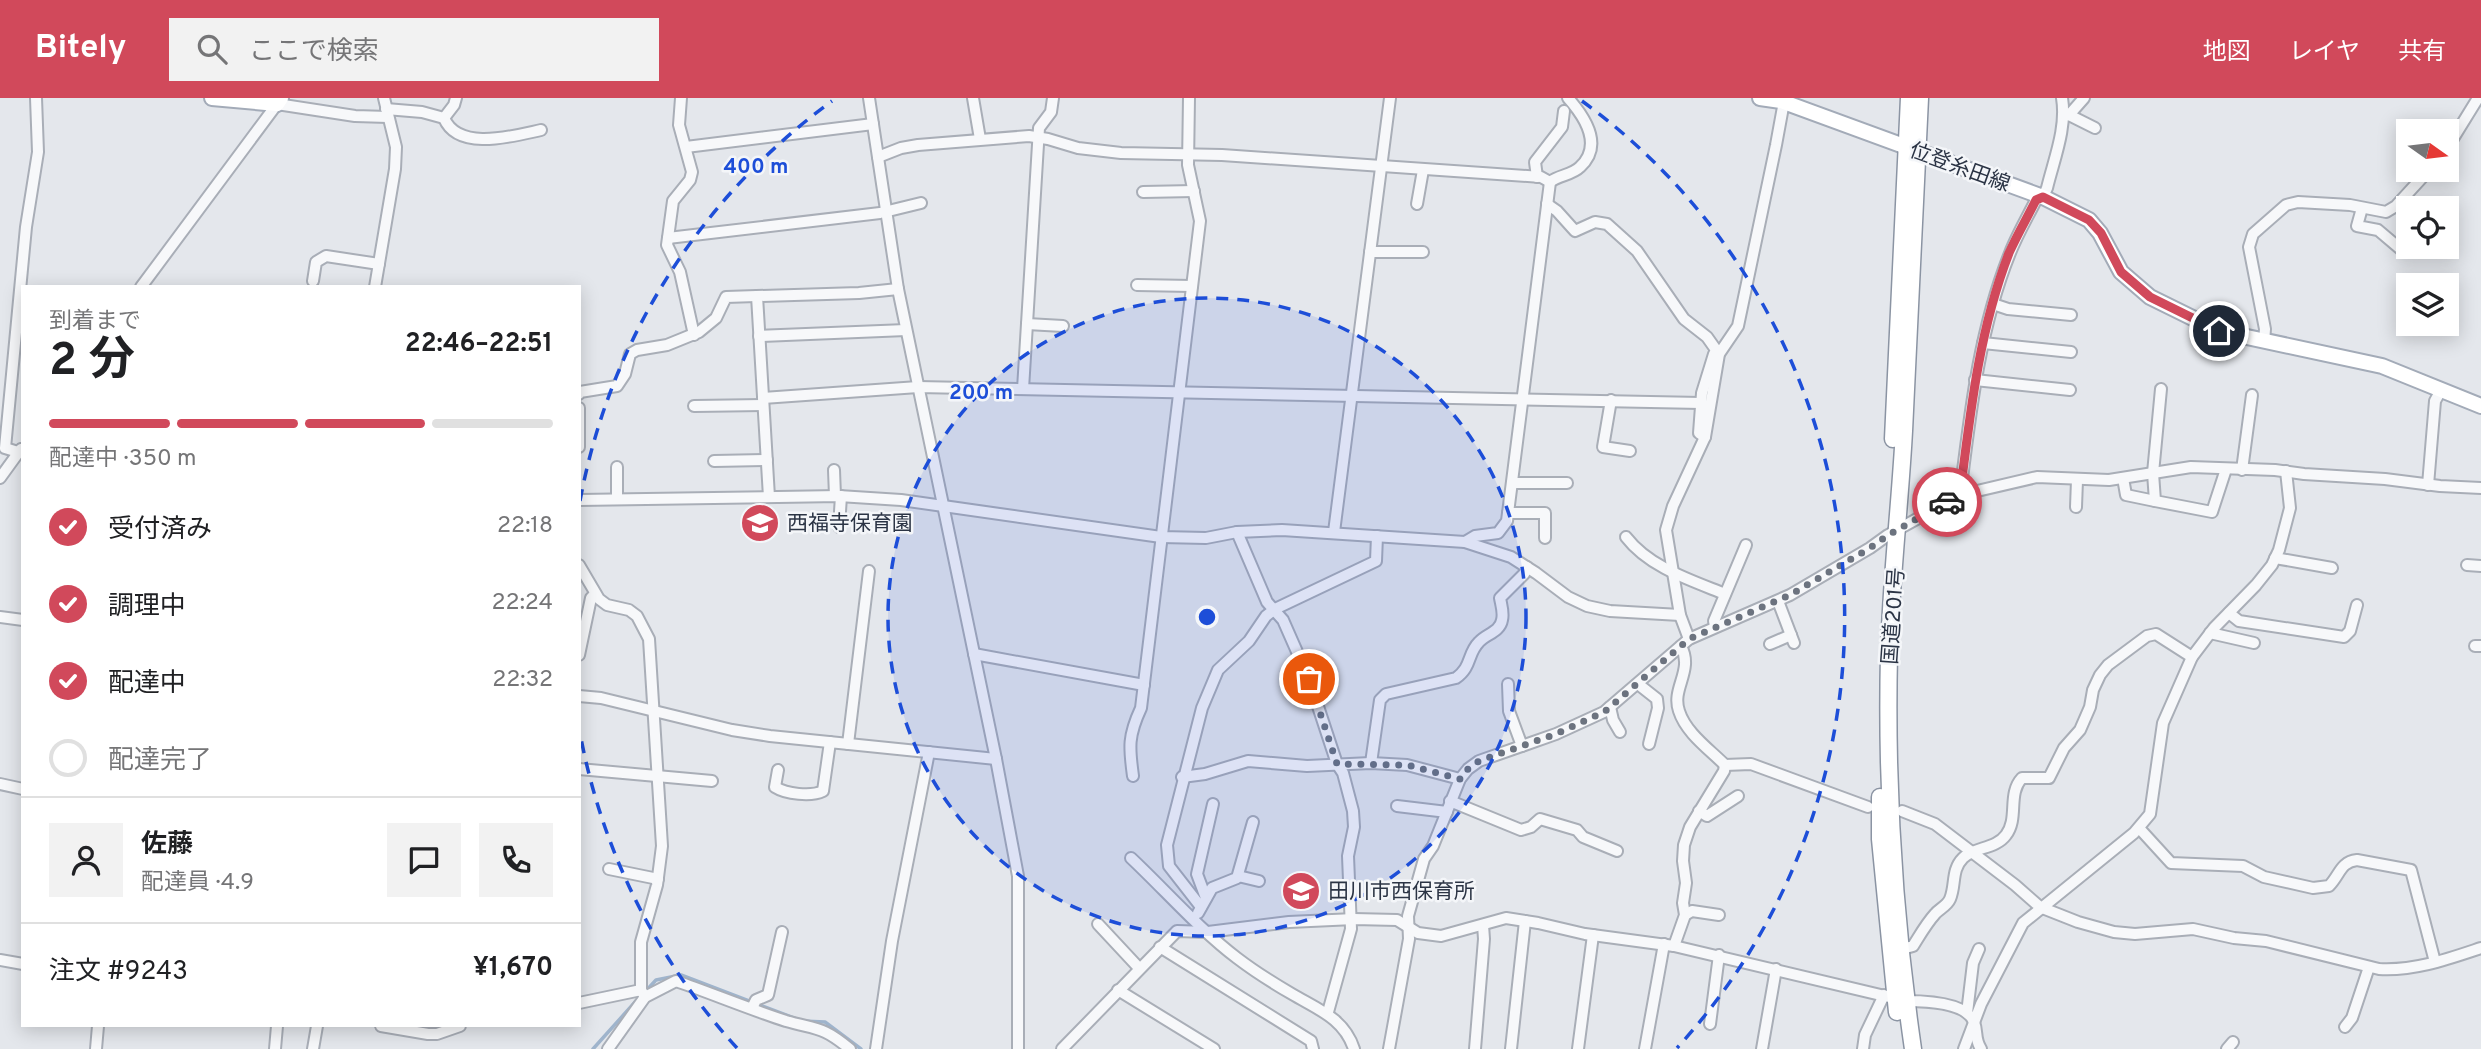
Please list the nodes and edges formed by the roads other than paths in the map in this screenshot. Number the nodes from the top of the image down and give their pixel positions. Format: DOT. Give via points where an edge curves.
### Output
graph roads {
  1 [pos="36,98"];
  2 [pos="221,98"];
  3 [pos="456,98"];
  4 [pos="681,98"];
  5 [pos="869,98"];
  6 [pos="973,98"];
  7 [pos="1053,98"];
  8 [pos="1189,98"];
  9 [pos="1390,98"];
  10 [pos="1567,98"];
  11 [pos="1760,98"];
  12 [pos="1909,98"];
  13 [pos="1920,98"];
  14 [pos="2062,98"];
  15 [pos="2084,98"];
  16 [pos="2478,98"];
  17 [pos="1781,99"];
  18 [pos="279,101"];
  19 [pos="1579,104"];
  20 [pos="386,108"];
  21 [pos="1564,111"];
  22 [pos="2066,116"];
  23 [pos="444,118"];
  24 [pos="873,124"];
  25 [pos="2095,128"];
  26 [pos="2459,129"];
  27 [pos="541,130"];
  28 [pos="1039,137"];
  29 [pos="980,139"];
  30 [pos="685,147"];
  31 [pos="1912,150"];
  32 [pos="1188,155"];
  33 [pos="878,157"];
  34 [pos="1381,167"];
  35 [pos="1423,170"];
  36 [pos="1537,177"];
  37 [pos="1550,182"];
  38 [pos="2418,182"];
  39 [pos="1194,191"];
  40 [pos="1143,192"];
  41 [pos="2043,197"];
  42 [pos="921,203"];
  43 [pos="1417,204"];
  44 [pos="1547,204"];
  45 [pos="2362,208"];
  46 [pos="886,211"];
  47 [pos="668,238"];
  48 [pos="2396,245"];
  49 [pos="1370,252"];
  50 [pos="1423,252"];
  51 [pos="379,264"];
  52 [pos="313,281"];
  53 [pos="142,285"];
  54 [pos="375,285"];
  55 [pos="1137,285"];
  56 [pos="1192,286"];
  57 [pos="898,289"];
  58 [pos="757,296"];
  59 [pos="1993,304"];
  60 [pos="2071,315"];
  61 [pos="1027,324"];
  62 [pos="1063,326"];
  63 [pos="906,330"];
  64 [pos="694,335"];
  65 [pos="759,336"];
  66 [pos="2264,342"];
  67 [pos="1983,343"];
  68 [pos="1717,352"];
  69 [pos="2071,352"];
  70 [pos="1975,380"];
  71 [pos="918,387"];
  72 [pos="2161,389"];
  73 [pos="1023,390"];
  74 [pos="2070,390"];
  75 [pos="2441,390"];
  76 [pos="1180,391"];
  77 [pos="581,392"];
  78 [pos="1352,395"];
  79 [pos="2252,395"];
  80 [pos="1522,397"];
  81 [pos="1611,400"];
  82 [pos="763,402"];
  83 [pos="1701,403"];
  84 [pos="694,406"];
  85 [pos="2481,406"];
  86 [pos="1705,436"];
  87 [pos="21,449"];
  88 [pos="1630,451"];
  89 [pos="767,460"];
  90 [pos="714,461"];
  91 [pos="617,467"];
  92 [pos="2226,469"];
  93 [pos="834,470"];
  94 [pos="2242,470"];
  95 [pos="2286,471"];
  96 [pos="2153,473"];
  97 [pos="0,478"];
  98 [pos="2123,478"];
  99 [pos="2077,480"];
  100 [pos="1512,483"];
  101 [pos="1567,483"];
  102 [pos="2428,485"];
  103 [pos="2481,488"];
  104 [pos="1960,495"];
  105 [pos="838,496"];
  106 [pos="769,497"];
  107 [pos="617,499"];
  108 [pos="581,500"];
  109 [pos="2155,501"];
  110 [pos="943,507"];
  111 [pos="2076,507"];
  112 [pos="1508,513"];
  113 [pos="839,527"];
  114 [pos="1237,532"];
  115 [pos="1334,532"];
  116 [pos="1893,532"];
  117 [pos="1377,536"];
  118 [pos="1161,537"];
  119 [pos="1626,537"];
  120 [pos="1545,538"];
  121 [pos="1465,541"];
  122 [pos="1746,545"];
  123 [pos="2275,558"];
  124 [pos="2467,565"];
  125 [pos="2481,566"];
  126 [pos="1527,567"];
  127 [pos="581,568"];
  128 [pos="2332,568"];
  129 [pos="869,571"];
  130 [pos="1673,572"];
  131 [pos="595,593"];
  132 [pos="1725,594"];
  133 [pos="1777,601"];
  134 [pos="2357,605"];
  135 [pos="1275,609"];
  136 [pos="2229,614"];
  137 [pos="1680,615"];
  138 [pos="0,617"];
  139 [pos="21,620"];
  140 [pos="1715,626"];
  141 [pos="2210,634"];
  142 [pos="1685,642"];
  143 [pos="2254,643"];
  144 [pos="1770,644"];
  145 [pos="581,646"];
  146 [pos="974,654"];
  147 [pos="2192,657"];
  148 [pos="1507,684"];
  149 [pos="1638,684"];
  150 [pos="1144,685"];
  151 [pos="581,696"];
  152 [pos="1610,707"];
  153 [pos="653,712"];
  154 [pos="1620,732"];
  155 [pos="830,742"];
  156 [pos="848,744"];
  157 [pos="1649,744"];
  158 [pos="1522,746"];
  159 [pos="929,752"];
  160 [pos="996,759"];
  161 [pos="1370,763"];
  162 [pos="1337,764"];
  163 [pos="1725,765"];
  164 [pos="581,769"];
  165 [pos="778,770"];
  166 [pos="658,775"];
  167 [pos="1133,776"];
  168 [pos="1182,778"];
  169 [pos="1460,779"];
  170 [pos="712,781"];
  171 [pos="0,784"];
  172 [pos="21,789"];
  173 [pos="1738,796"];
  174 [pos="1213,804"];
  175 [pos="1398,806"];
  176 [pos="1449,807"];
  177 [pos="1868,807"];
  178 [pos="1699,811"];
  179 [pos="1902,811"];
  180 [pos="1253,822"];
  181 [pos="2139,828"];
  182 [pos="1617,851"];
  183 [pos="1973,853"];
  184 [pos="1131,858"];
  185 [pos="609,869"];
  186 [pos="1238,876"];
  187 [pos="658,879"];
  188 [pos="1259,881"];
  189 [pos="1203,903"];
  190 [pos="2040,907"];
  191 [pos="1685,915"];
  192 [pos="1719,915"];
  193 [pos="1194,918"];
  194 [pos="1350,920"];
  195 [pos="1525,921"];
  196 [pos="1098,923"];
  197 [pos="1483,925"];
  198 [pos="1409,928"];
  199 [pos="782,932"];
  200 [pos="1208,932"];
  201 [pos="1593,935"];
  202 [pos="1669,945"];
  203 [pos="1160,947"];
  204 [pos="2481,948"];
  205 [pos="1902,949"];
  206 [pos="1979,949"];
  207 [pos="1719,955"];
  208 [pos="0,960"];
  209 [pos="2435,962"];
  210 [pos="21,964"];
  211 [pos="2370,967"];
  212 [pos="1139,968"];
  213 [pos="1776,969"];
  214 [pos="1118,990"];
  215 [pos="643,994"];
  216 [pos="1895,998"];
  217 [pos="581,1003"];
  218 [pos="752,1008"];
  219 [pos="1328,1012"];
  220 [pos="1970,1017"];
  221 [pos="1710,1024"];
  222 [pos="98,1027"];
  223 [pos="277,1027"];
  224 [pos="317,1027"];
  225 [pos="387,1027"];
  226 [pos="457,1027"];
  227 [pos="2345,1027"];
  228 [pos="96,1049"];
  229 [pos="275,1049"];
  230 [pos="313,1049"];
  231 [pos="608,1049"];
  232 [pos="850,1049"];
  233 [pos="876,1049"];
  234 [pos="1018,1049"];
  235 [pos="1062,1049"];
  236 [pos="1214,1049"];
  237 [pos="1313,1049"];
  238 [pos="1354,1049"];
  239 [pos="1389,1049"];
  240 [pos="1475,1049"];
  241 [pos="1511,1049"];
  242 [pos="1578,1049"];
  243 [pos="1645,1049"];
  244 [pos="1762,1049"];
  245 [pos="1863,1049"];
  246 [pos="1902,1049"];
  247 [pos="1913,1049"];
  248 [pos="1964,1049"];
  249 [pos="1981,1049"];
  1 -- 87 [label="street" via="38,152 26,227 5,448"];
  2 -- 18 [label="main road"];
  3 -- 23 [label="street"];
  4 -- 30 [label="street" via="679,125"];
  5 -- 24 [label="street"];
  6 -- 29 [label="street"];
  7 -- 28 [label="street"];
  8 -- 32 [label="street"];
  9 -- 34 [label="street"];
  10 -- 19 [label="street"];
  11 -- 17 [label="main road, 位登糸田線"];
  12 -- 31 [label="highway, 国道201号"];
  13 -- 31 [label="highway, 国道201号"];
  14 -- 22 [label="street"];
  15 -- 22 [label="street"];
  16 -- 26 [label="street"];
  17 -- 31 [label="main road, 位登糸田線"];
  17 -- 68 [label="street" via="1776,145 1738,326"];
  18 -- 20 [label="street" via="355,116"];
  18 -- 53 [label="street"];
  19 -- 37 [label="street" via="1589,129 1589,154 1581,167"];
  20 -- 23 [label="street"];
  20 -- 51 [label="street" via="396,147"];
  21 -- 36 [label="street" via="1562,127 1535,162"];
  22 -- 25 [label="street"];
  22 -- 41 [label="street"];
  23 -- 27 [label="street" via="455,132 475,139"];
  24 -- 30 [label="street"];
  24 -- 33 [label="street"];
  28 -- 29 [label="street"];
  28 -- 32 [label="street" via="1078,148"];
  28 -- 61 [label="street"];
  29 -- 33 [label="street" via="918,145"];
  30 -- 47 [label="street" via="692,172 673,201"];
  31 -- 41 [label="main road, 位登糸田線"];
  31 -- 116 [label="highway, 国道201号"];
  32 -- 34 [label="street"];
  32 -- 39 [label="street"];
  33 -- 46 [label="street"];
  34 -- 35 [label="street"];
  34 -- 49 [label="street"];
  35 -- 36 [label="street"];
  35 -- 43 [label="street"];
  36 -- 37 [label="street"];
  37 -- 44 [label="street"];
  38 -- 45 [label="street" via="2386,212"];
  39 -- 40 [label="street"];
  39 -- 56 [label="street" via="1200,221"];
  41 -- 59 [label="street" via="2036,200 2010,253"];
  41 -- 66 [label="main road, 位登糸田線" via="2089,220 2121,272 2150,297 2219,331"];
  42 -- 46 [label="street"];
  44 -- 68 [label="street" via="1575,231 1595,222 1607,224 1637,251 1684,319"];
  44 -- 80 [label="street"];
  45 -- 48 [label="street" via="2357,226 2378,230"];
  45 -- 66 [label="street" via="2298,202 2286,205 2253,233 2249,247"];
  46 -- 47 [label="street"];
  46 -- 57 [label="street"];
  47 -- 64 [label="street"];
  49 -- 50 [label="street"];
  49 -- 78 [label="street"];
  51 -- 52 [label="street" via="326,256 316,262"];
  51 -- 54 [label="street"];
  55 -- 56 [label="street"];
  56 -- 76 [label="street"];
  57 -- 58 [label="street"];
  57 -- 63 [label="street"];
  58 -- 64 [label="street" via="726,297 716,318"];
  58 -- 65 [label="street"];
  59 -- 60 [label="street"];
  59 -- 67 [label="street"];
  61 -- 62 [label="street"];
  61 -- 73 [label="street"];
  63 -- 65 [label="street"];
  63 -- 71 [label="street"];
  64 -- 77 [label="street" via="637,350 630,354 617,386"];
  65 -- 82 [label="street"];
  66 -- 75 [label="main road, 位登糸田線" via="2382,366"];
  67 -- 69 [label="street"];
  67 -- 70 [label="street"];
  68 -- 83 [label="street"];
  68 -- 86 [label="street"];
  70 -- 74 [label="street"];
  70 -- 104 [label="street"];
  71 -- 73 [label="street"];
  71 -- 82 [label="street"];
  71 -- 110 [label="street"];
  72 -- 96 [label="street"];
  73 -- 76 [label="street"];
  75 -- 85 [label="main road, 位登糸田線"];
  75 -- 102 [label="street" via="2435,401"];
  76 -- 78 [label="street"];
  76 -- 118 [label="street"];
  78 -- 80 [label="street"];
  78 -- 115 [label="street"];
  79 -- 94 [label="street"];
  80 -- 81 [label="street"];
  80 -- 100 [label="street"];
  81 -- 83 [label="street"];
  81 -- 88 [label="street" via="1603,447"];
  82 -- 84 [label="street"];
  82 -- 89 [label="street"];
  83 -- 86 [label="street" via="1699,433"];
  86 -- 130 [label="street" via="1666,530"];
  87 -- 97 [label="street"];
  89 -- 90 [label="street"];
  89 -- 106 [label="street"];
  91 -- 107 [label="street"];
  92 -- 94 [label="street"];
  92 -- 96 [label="street" via="2191,467"];
  92 -- 109 [label="street" via="2212,512"];
  93 -- 105 [label="street"];
  94 -- 95 [label="street"];
  95 -- 102 [label="street"];
  95 -- 123 [label="street" via="2290,508"];
  96 -- 98 [label="street"];
  96 -- 109 [label="street"];
  98 -- 99 [label="street"];
  98 -- 109 [label="street" via="2126,495"];
  99 -- 104 [label="street" via="2037,477"];
  99 -- 111 [label="street"];
  100 -- 101 [label="street"];
  100 -- 112 [label="street"];
  102 -- 103 [label="street"];
  104 -- 116 [label="street"];
  105 -- 106 [label="street"];
  105 -- 110 [label="street"];
  105 -- 113 [label="street"];
  106 -- 107 [label="street"];
  107 -- 108 [label="street"];
  110 -- 118 [label="street"];
  110 -- 146 [label="street"];
  112 -- 120 [label="street" via="1545,513"];
  112 -- 121 [label="street" via="1498,533"];
  114 -- 115 [label="street"];
  114 -- 118 [label="street" via="1206,538"];
  114 -- 135 [label="street" via="1267,602"];
  115 -- 117 [label="street"];
  116 -- 133 [label="street"];
  116 -- 205 [label="highway, 国道201号" via="1888,752"];
  116 -- 216 [label="highway, 国道201号" via="1879,649 1880,839"];
  117 -- 121 [label="street"];
  117 -- 135 [label="street" via="1376,561"];
  118 -- 150 [label="street"];
  119 -- 130 [label="street" via="1636,550"];
  121 -- 126 [label="street"];
  122 -- 132 [label="street"];
  123 -- 128 [label="street"];
  123 -- 136 [label="street"];
  124 -- 125 [label="street"];
  126 -- 137 [label="street" via="1587,606"];
  126 -- 161 [label="street" via="1500,598 1502,620 1496,631 1474,648 1465,672 1386,694 1380,700"];
  127 -- 131 [label="street"];
  129 -- 156 [label="street"];
  130 -- 132 [label="street"];
  130 -- 137 [label="street"];
  131 -- 145 [label="street"];
  131 -- 153 [label="street" via="607,605 629,611 642,624 649,639"];
  132 -- 140 [label="street"];
  133 -- 140 [label="street"];
  133 -- 144 [label="street" via="1793,639"];
  134 -- 136 [label="street" via="2344,637 2239,621"];
  135 -- 162 [label="street" via="1309,679"];
  135 -- 168 [label="street" via="1218,670"];
  136 -- 141 [label="street"];
  137 -- 142 [label="street"];
  138 -- 139 [label="street"];
  140 -- 142 [label="street"];
  141 -- 143 [label="street"];
  141 -- 147 [label="street"];
  142 -- 149 [label="street"];
  142 -- 163 [label="street" via="1678,709 1688,729"];
  146 -- 150 [label="street"];
  146 -- 160 [label="street"];
  147 -- 181 [label="street" via="2163,723 2153,802"];
  147 -- 183 [label="street" via="2156,634 2108,665 2093,690 2080,730 2064,748 2049,778 2022,778 2013,796 2008,832"];
  148 -- 158 [label="street" via="1509,711"];
  149 -- 152 [label="street"];
  149 -- 157 [label="street" via="1657,699"];
  150 -- 167 [label="street" via="1141,708 1130,732"];
  151 -- 153 [label="street"];
  152 -- 154 [label="street"];
  152 -- 158 [label="street"];
  153 -- 155 [label="street" via="732,730"];
  153 -- 166 [label="street"];
  155 -- 156 [label="street"];
  155 -- 165 [label="street" via="823,791 780,791 775,787"];
  156 -- 159 [label="street"];
  158 -- 169 [label="street" via="1479,761"];
  159 -- 160 [label="street"];
  159 -- 233 [label="street"];
  160 -- 234 [label="street" via="1020,896"];
  161 -- 162 [label="street"];
  161 -- 169 [label="street" via="1407,765"];
  162 -- 168 [label="street" via="1248,761"];
  162 -- 194 [label="street" via="1353,811 1348,856"];
  163 -- 177 [label="street" via="1751,764"];
  163 -- 178 [label="street"];
  164 -- 166 [label="street"];
  166 -- 170 [label="street"];
  166 -- 187 [label="street" via="662,846"];
  168 -- 189 [label="street" via="1166,855 1169,866"];
  169 -- 176 [label="street"];
  171 -- 172 [label="street"];
  173 -- 178 [label="street" via="1707,816"];
  174 -- 189 [label="street" via="1197,874"];
  175 -- 176 [label="street"];
  176 -- 182 [label="street" via="1521,830 1540,819 1577,830"];
  176 -- 198 [label="street" via="1424,859 1408,916"];
  178 -- 191 [label="street" via="1684,845"];
  179 -- 183 [label="street" via="1935,824"];
  180 -- 186 [label="street"];
  181 -- 190 [label="street"];
  181 -- 209 [label="street" via="2171,863 2243,866 2264,877 2313,888 2329,886 2348,861 2410,870"];
  183 -- 190 [label="street"];
  183 -- 205 [label="street" via="1964,856 1955,870 1948,903 1936,912 1913,946"];
  184 -- 193 [label="street"];
  185 -- 187 [label="street"];
  186 -- 188 [label="street"];
  186 -- 189 [label="street" via="1212,888"];
  187 -- 215 [label="street" via="641,942"];
  189 -- 193 [label="street"];
  190 -- 211 [label="street" via="2113,932 2193,929"];
  190 -- 220 [label="street" via="2023,923"];
  191 -- 192 [label="street" via="1692,911"];
  191 -- 202 [label="street"];
  193 -- 200 [label="street"];
  194 -- 198 [label="street" via="1396,920"];
  194 -- 200 [label="street"];
  194 -- 219 [label="street"];
  195 -- 197 [label="street" via="1506,919"];
  195 -- 201 [label="street"];
  195 -- 241 [label="street"];
  196 -- 212 [label="street"];
  197 -- 198 [label="street" via="1441,936"];
  197 -- 240 [label="street"];
  198 -- 239 [label="street"];
  199 -- 218 [label="street" via="768,995 756,1000"];
  200 -- 203 [label="street" via="1177,931"];
  200 -- 219 [label="street" via="1238,960"];
  201 -- 202 [label="street"];
  201 -- 242 [label="street"];
  202 -- 207 [label="street"];
  202 -- 243 [label="street"];
  203 -- 212 [label="street"];
  203 -- 237 [label="street" via="1311,1041"];
  204 -- 209 [label="street"];
  205 -- 216 [label="highway, 国道201号"];
  206 -- 220 [label="street" via="1973,962"];
  207 -- 213 [label="street"];
  207 -- 221 [label="street"];
  208 -- 210 [label="street"];
  209 -- 211 [label="street" via="2396,970"];
  211 -- 227 [label="street"];
  212 -- 214 [label="street"];
  213 -- 216 [label="street"];
  213 -- 244 [label="street"];
  214 -- 235 [label="street"];
  214 -- 236 [label="street"];
  215 -- 217 [label="street"];
  215 -- 218 [label="street" via="676,981"];
  215 -- 231 [label="street"];
  216 -- 220 [label="street" via="1954,1007"];
  216 -- 245 [label="street" via="1866,1035"];
  216 -- 246 [label="highway, 国道201号"];
  216 -- 247 [label="highway, 国道201号"];
  218 -- 232 [label="street" via="821,1028"];
  219 -- 238 [label="street"];
  220 -- 248 [label="street"];
  220 -- 249 [label="street"];
  222 -- 228 [label="street"];
  223 -- 229 [label="street"];
  224 -- 230 [label="street"];
  225 -- 226 [label="street" via="437,1034"];
}
